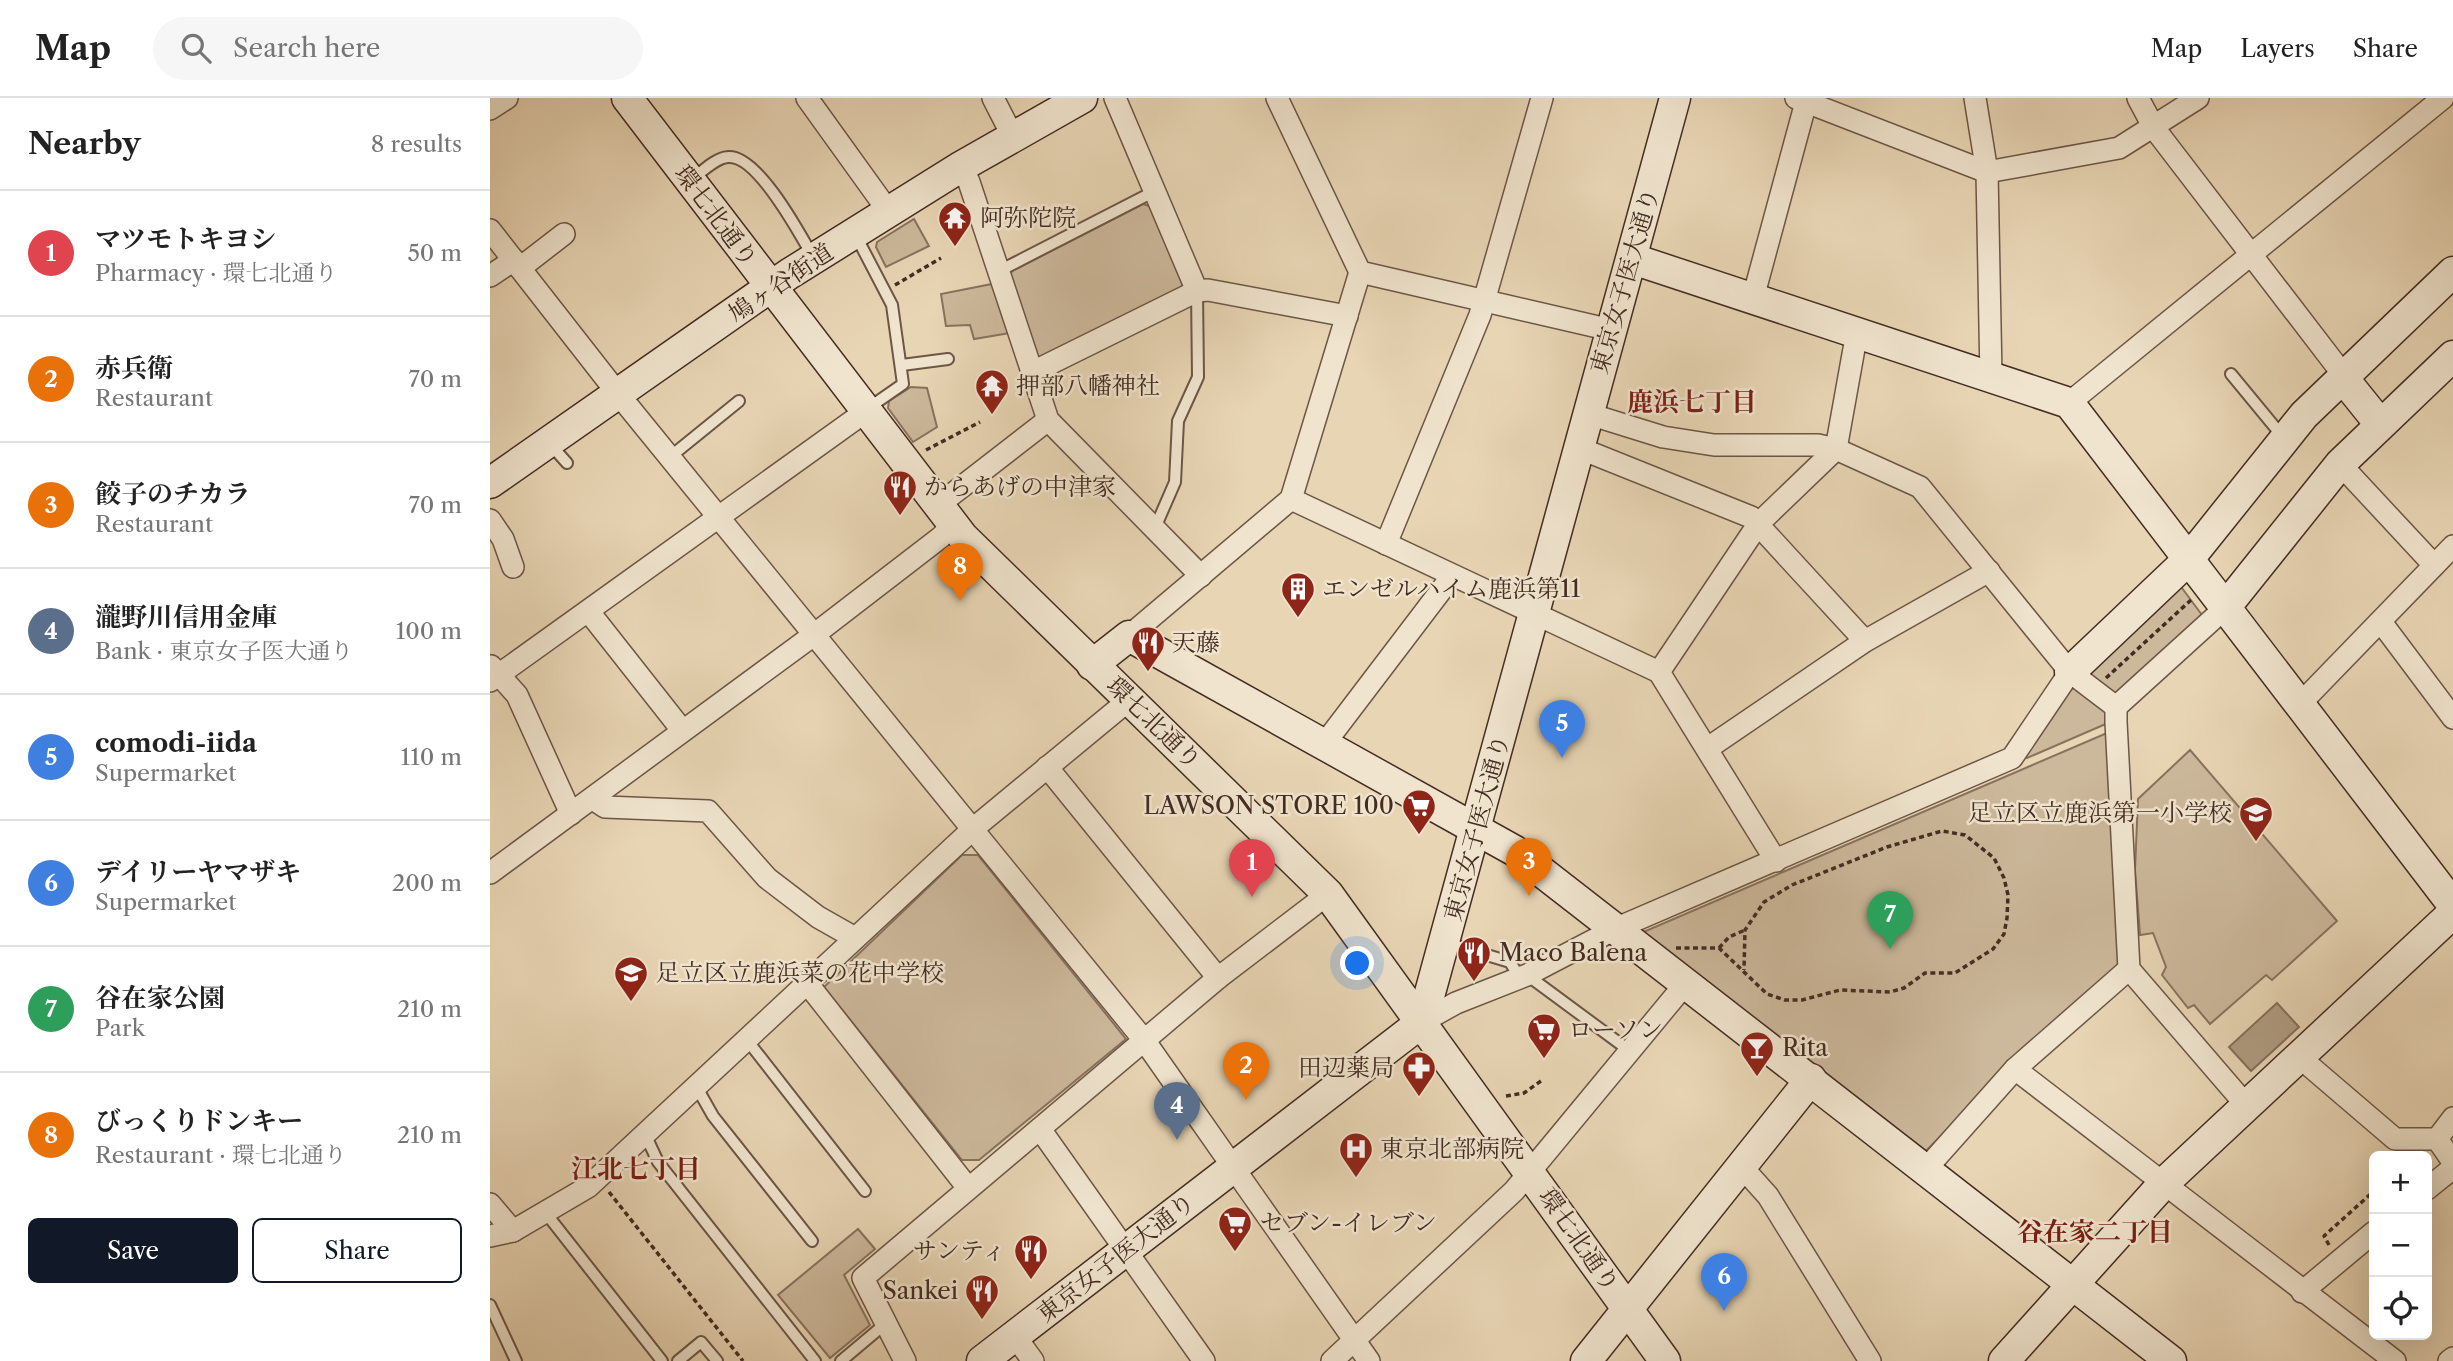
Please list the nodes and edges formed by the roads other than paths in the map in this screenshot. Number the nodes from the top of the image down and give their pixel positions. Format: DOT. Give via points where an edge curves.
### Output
graph roads {
  1 [pos="507,98"];
  2 [pos="626,98"];
  3 [pos="807,98"];
  4 [pos="993,98"];
  5 [pos="1082,98"];
  6 [pos="1115,98"];
  7 [pos="1277,98"];
  8 [pos="1542,98"];
  9 [pos="1675,98"];
  10 [pos="1975,98"];
  11 [pos="2138,98"];
  12 [pos="2198,98"];
  13 [pos="2445,98"];
  14 [pos="1801,100"];
  15 [pos="2453,107"];
  16 [pos="490,109"];
  17 [pos="1850,109"];
  18 [pos="2154,128"];
  19 [pos="1013,137"];
  20 [pos="962,166"];
  21 [pos="1987,172"];
  22 [pos="689,181"];
  23 [pos="1155,191"];
  24 [pos="889,212"];
  25 [pos="490,230"];
  26 [pos="564,233"];
  27 [pos="855,234"];
  28 [pos="2250,255"];
  29 [pos="1633,259"];
  30 [pos="814,260"];
  31 [pos="517,264"];
  32 [pos="999,271"];
  33 [pos="1360,272"];
  34 [pos="2453,272"];
  35 [pos="490,276"];
  36 [pos="770,288"];
  37 [pos="1197,291"];
  38 [pos="1753,298"];
  39 [pos="1484,301"];
  40 [pos="1347,316"];
  41 [pos="1611,331"];
  42 [pos="1857,332"];
  43 [pos="2453,356"];
  44 [pos="948,359"];
  45 [pos="902,365"];
  46 [pos="1031,373"];
  47 [pos="2231,374"];
  48 [pos="1991,377"];
  49 [pos="2344,377"];
  50 [pos="619,395"];
  51 [pos="739,401"];
  52 [pos="2069,403"];
  53 [pos="865,412"];
  54 [pos="1589,414"];
  55 [pos="1048,420"];
  56 [pos="2380,424"];
  57 [pos="2285,440"];
  58 [pos="1579,448"];
  59 [pos="1836,449"];
  60 [pos="670,457"];
  61 [pos="2340,464"];
  62 [pos="490,483"];
  63 [pos="1291,499"];
  64 [pos="945,515"];
  65 [pos="719,518"];
  66 [pos="490,520"];
  67 [pos="1759,523"];
  68 [pos="1155,528"];
  69 [pos="1386,544"];
  70 [pos="2453,545"];
  71 [pos="2188,560"];
  72 [pos="2434,565"];
  73 [pos="513,567"];
  74 [pos="1989,571"];
  75 [pos="1201,576"];
  76 [pos="1452,576"];
  77 [pos="2224,609"];
  78 [pos="589,612"];
  79 [pos="1535,614"];
  80 [pos="2381,622"];
  81 [pos="815,634"];
  82 [pos="1129,636"];
  83 [pos="1865,641"];
  84 [pos="1092,665"];
  85 [pos="1659,672"];
  86 [pos="2070,672"];
  87 [pos="493,674"];
  88 [pos="1129,700"];
  89 [pos="2299,705"];
  90 [pos="2116,707"];
  91 [pos="2453,718"];
  92 [pos="682,730"];
  93 [pos="1325,743"];
  94 [pos="1708,748"];
  95 [pos="1047,767"];
  96 [pos="593,799"];
  97 [pos="571,814"];
  98 [pos="974,828"];
  99 [pos="1477,829"];
  100 [pos="1776,862"];
  101 [pos="490,873"];
  102 [pos="1328,894"];
  103 [pos="2453,905"];
  104 [pos="2453,913"];
  105 [pos="1615,929"];
  106 [pos="855,938"];
  107 [pos="1445,943"];
  108 [pos="2129,969"];
  109 [pos="1523,976"];
  110 [pos="1218,978"];
  111 [pos="807,983"];
  112 [pos="1686,983"];
  113 [pos="1422,1022"];
  114 [pos="747,1040"];
  115 [pos="1144,1040"];
  116 [pos="1630,1051"];
  117 [pos="2298,1056"];
  118 [pos="2015,1069"];
  119 [pos="1811,1079"];
  120 [pos="696,1086"];
  121 [pos="2246,1105"];
  122 [pos="2453,1118"];
  123 [pos="1040,1129"];
  124 [pos="645,1134"];
  125 [pos="2437,1139"];
  126 [pos="2453,1162"];
  127 [pos="1742,1167"];
  128 [pos="1234,1168"];
  129 [pos="2453,1168"];
  130 [pos="1925,1170"];
  131 [pos="1530,1172"];
  132 [pos="2164,1183"];
  133 [pos="2432,1185"];
  134 [pos="968,1188"];
  135 [pos="864,1191"];
  136 [pos="490,1204"];
  137 [pos="545,1212"];
  138 [pos="513,1231"];
  139 [pos="490,1236"];
  140 [pos="2369,1236"];
  141 [pos="812,1241"];
  142 [pos="1126,1251"];
  143 [pos="2073,1285"];
  144 [pos="2302,1292"];
  145 [pos="490,1305"];
  146 [pos="1628,1309"];
  147 [pos="885,1324"];
  148 [pos="1015,1336"];
  149 [pos="1354,1341"];
  150 [pos="516,1361"];
  151 [pos="662,1361"];
  152 [pos="678,1361"];
  153 [pos="717,1361"];
  154 [pos="815,1361"];
  155 [pos="841,1361"];
  156 [pos="905,1361"];
  157 [pos="982,1361"];
  158 [pos="1033,1361"];
  159 [pos="1204,1361"];
  160 [pos="1332,1361"];
  161 [pos="1369,1361"];
  162 [pos="1586,1361"];
  163 [pos="1665,1361"];
  164 [pos="1870,1361"];
  165 [pos="2004,1361"];
  166 [pos="2171,1361"];
  167 [pos="2395,1361"];
  1 -- 16 [label="street"];
  2 -- 22 [label="street, 環七北通り"];
  3 -- 24 [label="street"];
  4 -- 19 [label="street"];
  5 -- 19 [label="street, 鳩ヶ谷街道"];
  6 -- 23 [label="street"];
  7 -- 33 [label="street"];
  8 -- 39 [label="street"];
  9 -- 29 [label="street, 東京女子医大通り"];
  10 -- 21 [label="street"];
  11 -- 18 [label="street"];
  12 -- 18 [label="street"];
  13 -- 15 [label="street"];
  13 -- 28 [label="street"];
  14 -- 17 [label="street"];
  14 -- 38 [label="street"];
  17 -- 21 [label="street"];
  18 -- 21 [label="street" via="2119,148"];
  18 -- 28 [label="street"];
  19 -- 20 [label="street, 鳩ヶ谷街道"];
  20 -- 24 [label="street, 鳩ヶ谷街道"];
  20 -- 32 [label="street"];
  21 -- 48 [label="street"];
  22 -- 30 [label="lane" via="734,152 764,180"];
  22 -- 36 [label="street, 環七北通り" via="715,203"];
  23 -- 32 [label="lane"];
  23 -- 37 [label="street"];
  24 -- 27 [label="street, 鳩ヶ谷街道"];
  25 -- 31 [label="street"];
  26 -- 31 [label="street"];
  27 -- 30 [label="street, 鳩ヶ谷街道"];
  27 -- 45 [label="lane" via="892,306"];
  28 -- 49 [label="street"];
  28 -- 52 [label="street"];
  29 -- 38 [label="street"];
  29 -- 41 [label="street, 東京女子医大通り"];
  30 -- 36 [label="street, 鳩ヶ谷街道"];
  31 -- 35 [label="street"];
  31 -- 50 [label="street"];
  32 -- 46 [label="street"];
  33 -- 39 [label="street"];
  33 -- 40 [label="street"];
  34 -- 49 [label="street"];
  36 -- 50 [label="street, 鳩ヶ谷街道"];
  36 -- 53 [label="street, 環七北通り"];
  37 -- 40 [label="street"];
  37 -- 46 [label="street"];
  37 -- 68 [label="lane" via="1198,377 1178,421 1175,482"];
  38 -- 42 [label="street"];
  39 -- 41 [label="street"];
  39 -- 69 [label="street"];
  40 -- 63 [label="street"];
  41 -- 54 [label="street, 東京女子医大通り"];
  42 -- 48 [label="street"];
  42 -- 59 [label="street"];
  43 -- 56 [label="street"];
  44 -- 45 [label="lane"];
  45 -- 53 [label="lane" via="903,384"];
  46 -- 55 [label="street"];
  47 -- 57 [label="lane"];
  48 -- 52 [label="street"];
  49 -- 56 [label="street"];
  49 -- 57 [label="street"];
  50 -- 60 [label="street"];
  50 -- 62 [label="street, 鳩ヶ谷街道" via="558,453"];
  51 -- 60 [label="lane"];
  52 -- 71 [label="street"];
  53 -- 64 [label="street, 環七北通り"];
  53 -- 65 [label="street"];
  54 -- 58 [label="street, 東京女子医大通り"];
  54 -- 59 [label="street" via="1662,437 1714,445"];
  55 -- 64 [label="street"];
  55 -- 68 [label="street"];
  56 -- 61 [label="street"];
  57 -- 71 [label="street"];
  58 -- 67 [label="street"];
  58 -- 79 [label="street, 東京女子医大通り"];
  59 -- 67 [label="street"];
  59 -- 74 [label="street" via="1920,487"];
  60 -- 65 [label="street"];
  61 -- 72 [label="street"];
  61 -- 77 [label="street"];
  63 -- 69 [label="street"];
  63 -- 75 [label="street"];
  64 -- 81 [label="street" via="941,537"];
  64 -- 84 [label="street, 環七北通り"];
  65 -- 78 [label="street"];
  65 -- 81 [label="street"];
  66 -- 73 [label="street"];
  67 -- 83 [label="street"];
  67 -- 85 [label="street"];
  68 -- 75 [label="street"];
  69 -- 76 [label="street"];
  70 -- 72 [label="street"];
  71 -- 77 [label="street"];
  71 -- 86 [label="street"];
  72 -- 80 [label="street"];
  74 -- 83 [label="street"];
  74 -- 86 [label="street"];
  75 -- 82 [label="street"];
  76 -- 79 [label="street"];
  76 -- 93 [label="street"];
  77 -- 89 [label="street"];
  77 -- 90 [label="street"];
  78 -- 87 [label="street"];
  78 -- 92 [label="street"];
  79 -- 85 [label="street"];
  79 -- 99 [label="street, 東京女子医大通り"];
  80 -- 89 [label="street"];
  80 -- 91 [label="street"];
  81 -- 92 [label="street"];
  81 -- 98 [label="street"];
  82 -- 84 [label="street"];
  82 -- 93 [label="street"];
  83 -- 94 [label="street"];
  84 -- 88 [label="street, 環七北通り"];
  85 -- 94 [label="street"];
  86 -- 90 [label="street"];
  86 -- 100 [label="street" via="2012,758"];
  87 -- 97 [label="street" via="517,695"];
  88 -- 95 [label="street"];
  88 -- 102 [label="street, 環七北通り"];
  89 -- 103 [label="street"];
  90 -- 108 [label="street"];
  92 -- 96 [label="street"];
  93 -- 99 [label="street"];
  94 -- 100 [label="street"];
  95 -- 98 [label="street"];
  95 -- 110 [label="street"];
  96 -- 97 [label="street"];
  96 -- 106 [label="street" via="606,807 708,811 767,878"];
  97 -- 101 [label="street"];
  98 -- 106 [label="street"];
  98 -- 115 [label="street"];
  99 -- 105 [label="street" via="1515,851"];
  99 -- 107 [label="street, 東京女子医大通り"];
  100 -- 105 [label="street"];
  102 -- 110 [label="street"];
  102 -- 113 [label="street, 環七北通り"];
  104 -- 117 [label="street"];
  105 -- 109 [label="street"];
  105 -- 112 [label="street"];
  106 -- 111 [label="street"];
  107 -- 109 [label="lane" via="1510,962"];
  107 -- 113 [label="street, 東京女子医大通り"];
  108 -- 118 [label="street"];
  108 -- 121 [label="street"];
  109 -- 113 [label="street"];
  109 -- 116 [label="lane"];
  110 -- 115 [label="street"];
  111 -- 114 [label="street"];
  111 -- 134 [label="street"];
  112 -- 116 [label="street"];
  112 -- 119 [label="street"];
  113 -- 128 [label="street, 東京女子医大通り"];
  113 -- 131 [label="street, 環七北通り"];
  114 -- 120 [label="street"];
  114 -- 135 [label="lane"];
  115 -- 123 [label="street"];
  115 -- 128 [label="street"];
  116 -- 131 [label="street"];
  117 -- 121 [label="street"];
  117 -- 125 [label="street" via="2395,1139"];
  118 -- 130 [label="street"];
  118 -- 132 [label="street"];
  119 -- 127 [label="street"];
  119 -- 130 [label="street"];
  120 -- 124 [label="street"];
  120 -- 141 [label="lane" via="713,1116"];
  121 -- 132 [label="street"];
  122 -- 125 [label="street"];
  123 -- 134 [label="street"];
  123 -- 142 [label="street"];
  124 -- 137 [label="street" via="588,1187"];
  124 -- 154 [label="lane" via="658,1162"];
  125 -- 126 [label="street"];
  127 -- 146 [label="street"];
  127 -- 164 [label="street" via="1768,1196"];
  128 -- 142 [label="street, 東京女子医大通り"];
  128 -- 149 [label="street"];
  129 -- 133 [label="street"];
  130 -- 143 [label="street"];
  131 -- 146 [label="street, 環七北通り"];
  131 -- 149 [label="street"];
  132 -- 143 [label="street"];
  132 -- 144 [label="street"];
  134 -- 147 [label="street" via="863,1278"];
  136 -- 138 [label="street"];
  137 -- 138 [label="street"];
  137 -- 151 [label="lane"];
  138 -- 139 [label="street"];
  140 -- 144 [label="street"];
  142 -- 148 [label="street, 東京女子医大通り"];
  142 -- 159 [label="street"];
  143 -- 165 [label="street"];
  143 -- 166 [label="street"];
  144 -- 167 [label="street"];
  145 -- 150 [label="lane"];
  146 -- 162 [label="street"];
  146 -- 163 [label="street, 環七北通り"];
  147 -- 155 [label="lane"];
  147 -- 156 [label="street"];
  148 -- 157 [label="street, 東京女子医大通り"];
  148 -- 158 [label="street"];
  149 -- 160 [label="street"];
  149 -- 161 [label="street"];
  152 -- 153 [label="lane" via="701,1342"];
}
